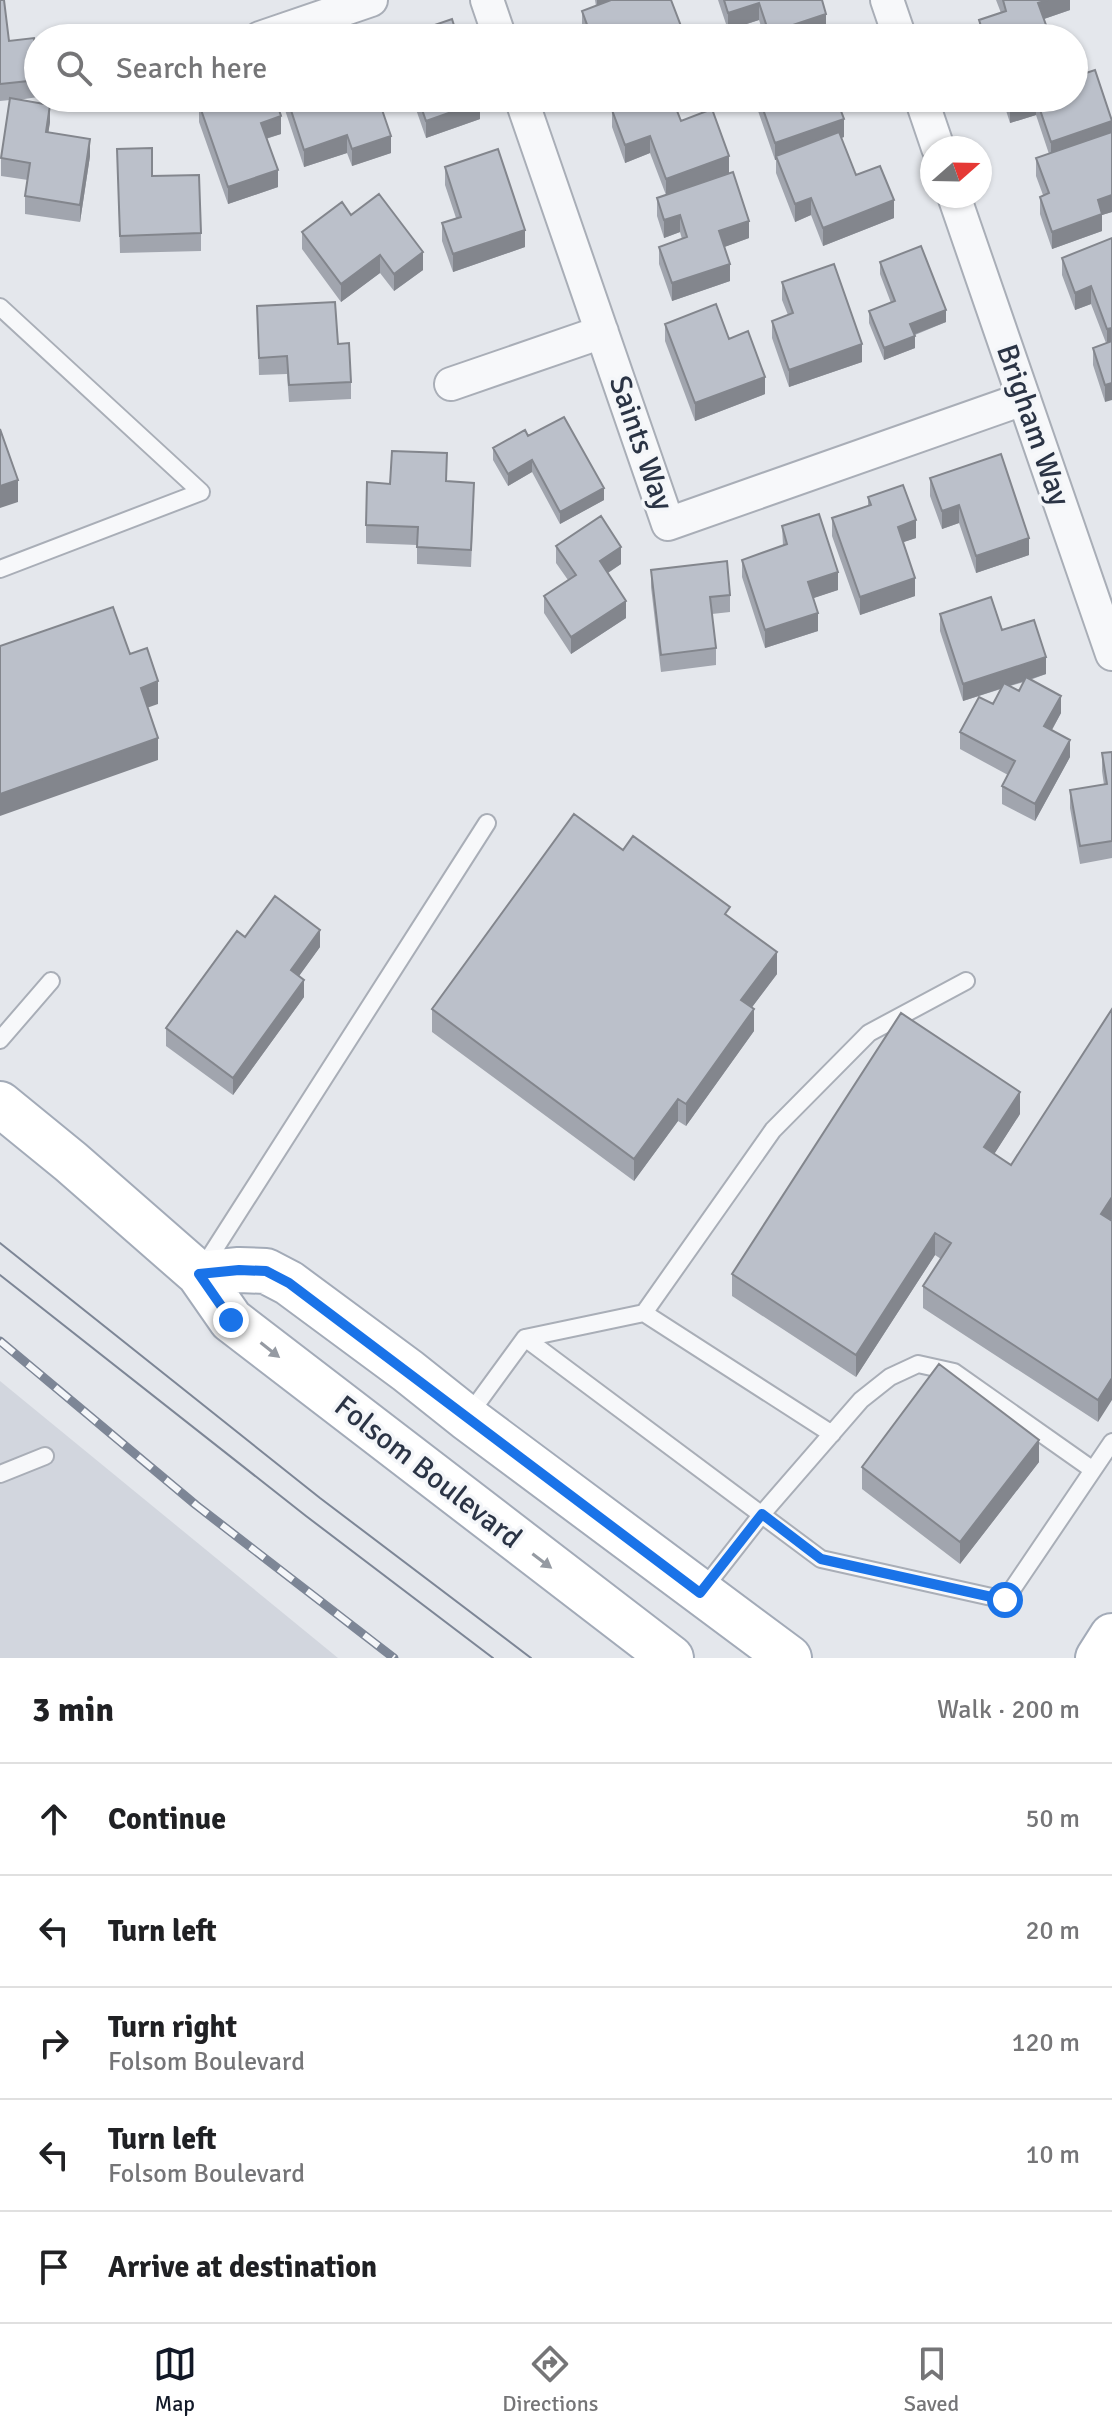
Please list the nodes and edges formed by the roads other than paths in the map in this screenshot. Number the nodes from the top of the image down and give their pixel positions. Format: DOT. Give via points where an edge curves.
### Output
graph roads {
  1 [pos="371,0"];
  2 [pos="487,0"];
  3 [pos="887,0"];
  4 [pos="301,24"];
  5 [pos="495,24"];
  6 [pos="895,24"];
  7 [pos="526,112"];
  8 [pos="926,112"];
  9 [pos="934,136"];
  10 [pos="958,208"];
  11 [pos="0,307"];
  12 [pos="602,332"];
  13 [pos="451,384"];
  14 [pos="1023,399"];
  15 [pos="0,569"];
  16 [pos="1112,654"];
  17 [pos="487,823"];
  18 [pos="51,981"];
  19 [pos="966,981"];
  20 [pos="0,1040"];
  21 [pos="0,1104"];
  22 [pos="199,1274"];
  23 [pos="644,1313"];
  24 [pos="525,1338"];
  25 [pos="467,1418"];
  26 [pos="832,1434"];
  27 [pos="1112,1442"];
  28 [pos="45,1456"];
  29 [pos="1093,1470"];
  30 [pos="0,1474"];
  31 [pos="762,1514"];
  32 [pos="700,1593"];
  33 [pos="1112,1636"];
  34 [pos="671,1658"];
  35 [pos="789,1658"];
  36 [pos="1098,1658"];
  1 -- 4 [label="street"];
  2 -- 5 [label="street"];
  3 -- 6 [label="street"];
  7 -- 12 [label="street, Saints Way"];
  8 -- 9 [label="street"];
  10 -- 14 [label="street, Brigham Way"];
  11 -- 15 [label="lane" via="201,492"];
  12 -- 13 [label="street"];
  12 -- 14 [label="street, Saints Way" via="668,524"];
  14 -- 16 [label="street, Brigham Way"];
  17 -- 22 [label="lane"];
  18 -- 20 [label="lane"];
  19 -- 23 [label="lane" via="869,1033 773,1130"];
  21 -- 22 [label="main road, Folsom Boulevard"];
  22 -- 25 [label="main road" via="266,1271 289,1283"];
  22 -- 34 [label="main road, Folsom Boulevard, one-way" via="231,1320"];
  23 -- 24 [label="lane"];
  23 -- 26 [label="lane"];
  24 -- 25 [label="lane"];
  24 -- 31 [label="lane"];
  25 -- 32 [label="main road"];
  26 -- 29 [label="lane" via="861,1400 918,1364 954,1372"];
  26 -- 31 [label="lane"];
  27 -- 29 [label="lane"];
  28 -- 30 [label="lane"];
  29 -- 31 [label="lane" via="1005,1600 821,1559"];
  31 -- 32 [label="lane"];
  32 -- 35 [label="main road"];
  33 -- 36 [label="main road"];
}
